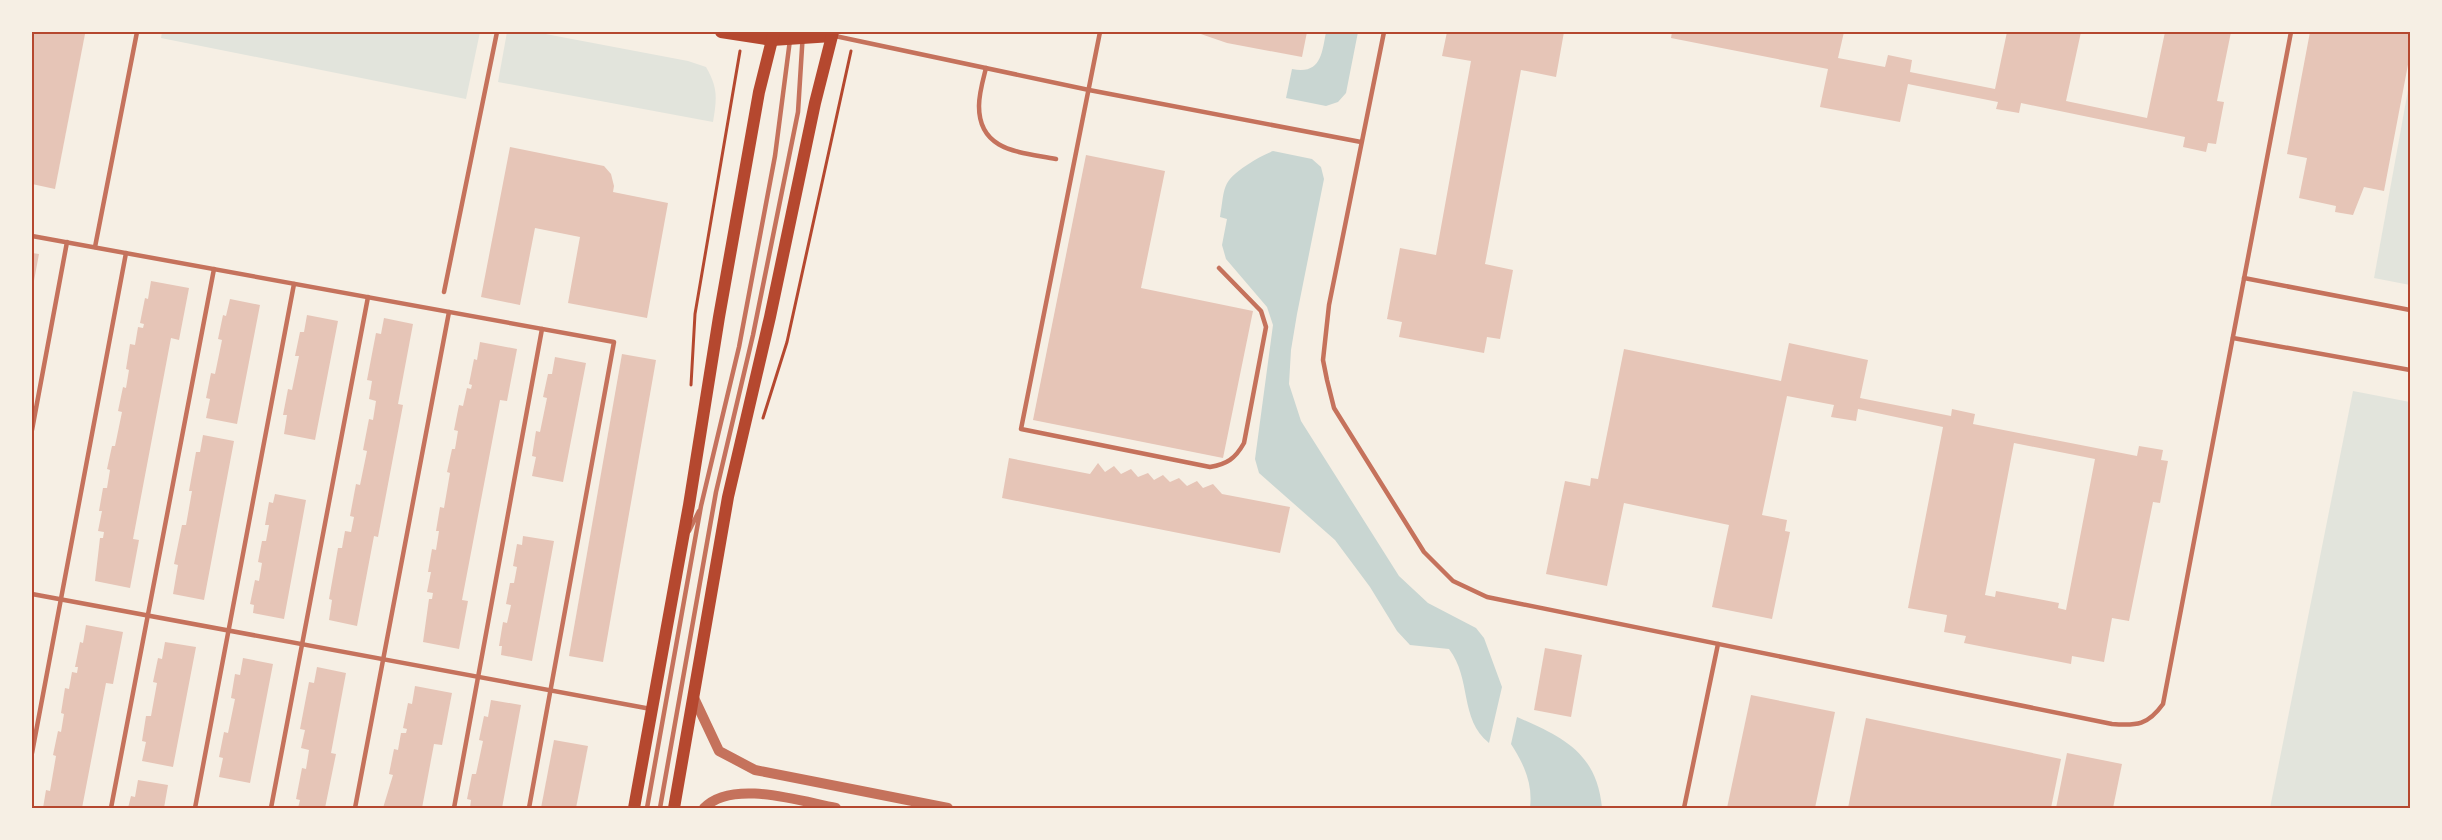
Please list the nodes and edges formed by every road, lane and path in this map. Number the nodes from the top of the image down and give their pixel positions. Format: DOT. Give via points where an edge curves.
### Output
graph roads {
  1 [pos="137,32"];
  2 [pos="497,32"];
  3 [pos="721,32"];
  4 [pos="816,32"];
  5 [pos="1100,32"];
  6 [pos="1384,32"];
  7 [pos="2290,32"];
  8 [pos="832,34"];
  9 [pos="796,35"];
  10 [pos="742,36"];
  11 [pos="773,36"];
  12 [pos="854,41"];
  13 [pos="986,68"];
  14 [pos="1089,90"];
  15 [pos="1361,142"];
  16 [pos="1056,159"];
  17 [pos="32,236"];
  18 [pos="67,242"];
  19 [pos="95,248"];
  20 [pos="126,253"];
  21 [pos="1219,268"];
  22 [pos="214,269"];
  23 [pos="2244,278"];
  24 [pos="294,284"];
  25 [pos="444,292"];
  26 [pos="368,297"];
  27 [pos="2410,310"];
  28 [pos="449,312"];
  29 [pos="542,329"];
  30 [pos="2233,338"];
  31 [pos="2410,370"];
  32 [pos="691,389"];
  33 [pos="763,420"];
  34 [pos="32,430"];
  35 [pos="701,506"];
  36 [pos="682,544"];
  37 [pos="32,594"];
  38 [pos="60,599"];
  39 [pos="148,616"];
  40 [pos="229,631"];
  41 [pos="1718,644"];
  42 [pos="302,645"];
  43 [pos="382,660"];
  44 [pos="478,678"];
  45 [pos="550,691"];
  46 [pos="694,698"];
  47 [pos="652,709"];
  48 [pos="32,753"];
  49 [pos="111,808"];
  50 [pos="195,808"];
  51 [pos="271,808"];
  52 [pos="355,808"];
  53 [pos="454,808"];
  54 [pos="529,808"];
  55 [pos="634,808"];
  56 [pos="647,808"];
  57 [pos="660,808"];
  58 [pos="674,808"];
  59 [pos="704,808"];
  60 [pos="836,808"];
  61 [pos="948,808"];
  62 [pos="1684,808"];
  1 -- 19 [label="lane"];
  2 -- 25 [label="lane"];
  3 -- 10 [label="main road"];
  4 -- 8 [label="main road"];
  5 -- 14 [label="lane"];
  6 -- 15 [label="lane"];
  7 -- 23 [label="lane"];
  8 -- 9 [label="main road"];
  8 -- 12 [label="lane"];
  8 -- 46 [label="main road" via="728,497"];
  9 -- 11 [label="main road"];
  9 -- 35 [label="lane" via="739,347"];
  9 -- 57 [label="lane" via="798,112 753,335 716,492"];
  10 -- 11 [label="main road"];
  10 -- 32 [label="path" via="695,314"];
  11 -- 36 [label="main road" via="757,103"];
  12 -- 13 [label="lane"];
  12 -- 33 [label="path" via="787,342"];
  13 -- 14 [label="lane"];
  13 -- 16 [label="lane" via="979,106 989,140 1006,148"];
  14 -- 15 [label="lane"];
  14 -- 21 [label="lane" via="1021,429 1210,467 1225,464 1236,456 1244,443 1266,327 1261,311"];
  15 -- 41 [label="lane" via="1329,305 1323,360 1334,408 1424,552 1453,581 1487,597"];
  17 -- 18 [label="lane"];
  18 -- 19 [label="lane"];
  18 -- 34 [label="lane"];
  19 -- 20 [label="lane"];
  20 -- 22 [label="lane"];
  20 -- 38 [label="lane"];
  22 -- 24 [label="lane"];
  22 -- 39 [label="lane"];
  23 -- 27 [label="lane"];
  23 -- 30 [label="lane"];
  24 -- 26 [label="lane"];
  24 -- 40 [label="lane"];
  26 -- 28 [label="lane"];
  26 -- 42 [label="lane"];
  28 -- 29 [label="lane"];
  28 -- 43 [label="lane"];
  29 -- 44 [label="lane"];
  29 -- 45 [label="lane" via="614,342"];
  30 -- 31 [label="lane"];
  30 -- 41 [label="lane" via="2163,704 2153,718 2133,725 2112,724"];
  35 -- 36 [label="lane"];
  35 -- 56 [label="lane"];
  36 -- 47 [label="main road"];
  37 -- 38 [label="lane"];
  38 -- 39 [label="lane"];
  38 -- 48 [label="lane"];
  39 -- 40 [label="lane"];
  39 -- 49 [label="lane"];
  40 -- 42 [label="lane"];
  40 -- 50 [label="lane"];
  41 -- 62 [label="lane"];
  42 -- 43 [label="lane"];
  42 -- 51 [label="lane"];
  43 -- 44 [label="lane"];
  43 -- 52 [label="lane"];
  44 -- 45 [label="lane"];
  44 -- 53 [label="lane"];
  45 -- 47 [label="lane"];
  45 -- 54 [label="lane"];
  46 -- 58 [label="main road"];
  46 -- 61 [label="street" via="719,751 755,770"];
  47 -- 55 [label="main road"];
  59 -- 60 [label="street" via="712,800 749,792"];
}
